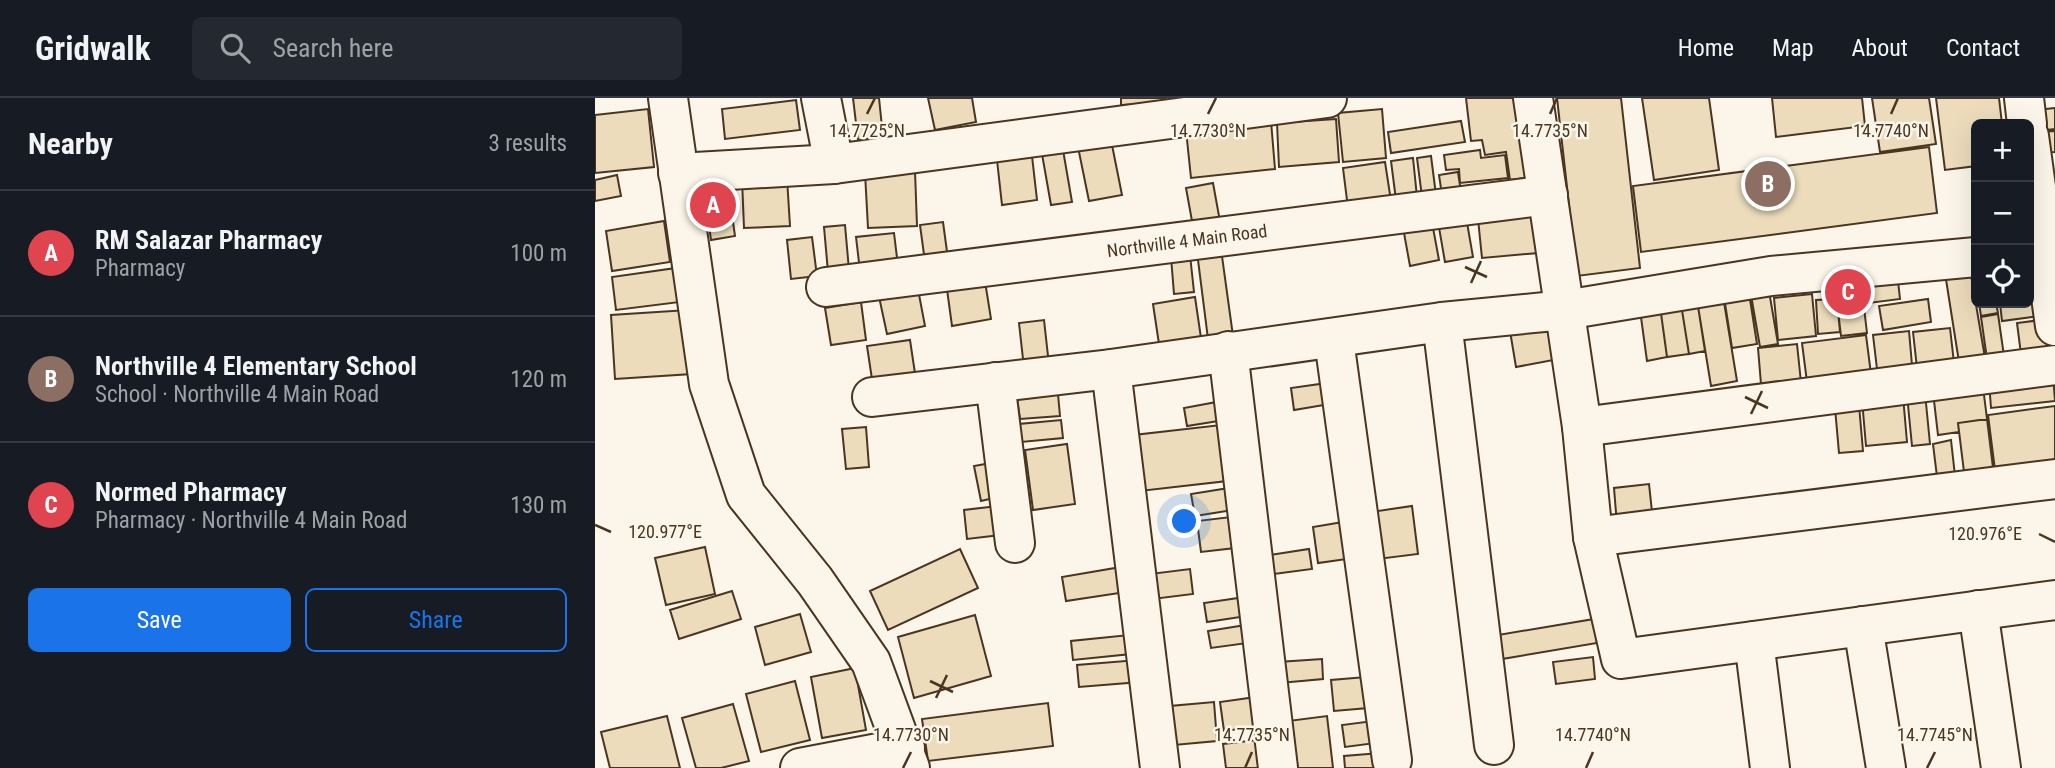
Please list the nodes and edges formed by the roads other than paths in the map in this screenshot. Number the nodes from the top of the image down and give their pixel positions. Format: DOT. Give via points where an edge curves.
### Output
graph roads {
  1 [pos="668,98"];
  2 [pos="821,98"];
  3 [pos="1327,98"];
  4 [pos="1533,98"];
  5 [pos="2024,98"];
  6 [pos="2026,119"];
  7 [pos="834,164"];
  8 [pos="678,173"];
  9 [pos="2034,180"];
  10 [pos="1548,195"];
  11 [pos="2042,250"];
  12 [pos="1971,257"];
  13 [pos="826,287"];
  14 [pos="1565,310"];
  15 [pos="1442,321"];
  16 [pos="2055,326"];
  17 [pos="1334,340"];
  18 [pos="1228,351"];
  19 [pos="2055,365"];
  20 [pos="1111,369"];
  21 [pos="995,382"];
  22 [pos="872,397"];
  23 [pos="1582,428"];
  24 [pos="2055,480"];
  25 [pos="1593,537"];
  26 [pos="1015,544"];
  27 [pos="2055,600"];
  28 [pos="1978,610"];
  29 [pos="1863,626"];
  30 [pos="1754,641"];
  31 [pos="1494,745"];
  32 [pos="907,758"];
  33 [pos="1392,760"];
  34 [pos="800,768"];
  35 [pos="1160,768"];
  36 [pos="1278,768"];
  37 [pos="1770,768"];
  38 [pos="1886,768"];
  39 [pos="2001,768"];
  1 -- 8 [label="street"];
  2 -- 7 [label="street"];
  3 -- 7 [label="street"];
  4 -- 10 [label="street"];
  5 -- 6 [label="street"];
  7 -- 8 [label="street"];
  8 -- 32 [label="street" via="709,384 745,495 815,581 871,662"];
  9 -- 11 [label="street"];
  10 -- 13 [label="street, Northville 4 Main Road"];
  10 -- 14 [label="street"];
  11 -- 16 [label="street"];
  12 -- 14 [label="street" via="1771,276"];
  14 -- 15 [label="street"];
  14 -- 23 [label="street"];
  15 -- 17 [label="street"];
  15 -- 31 [label="street"];
  17 -- 18 [label="street"];
  17 -- 33 [label="street"];
  18 -- 20 [label="street"];
  18 -- 36 [label="street"];
  19 -- 23 [label="street"];
  20 -- 21 [label="street"];
  20 -- 35 [label="street"];
  21 -- 22 [label="street"];
  21 -- 26 [label="street"];
  23 -- 25 [label="street"];
  24 -- 25 [label="street"];
  25 -- 30 [label="street" via="1621,659"];
  27 -- 28 [label="street"];
  28 -- 29 [label="street"];
  28 -- 39 [label="street"];
  29 -- 30 [label="street"];
  29 -- 38 [label="street"];
  30 -- 37 [label="street"];
  32 -- 34 [label="street"];
}
